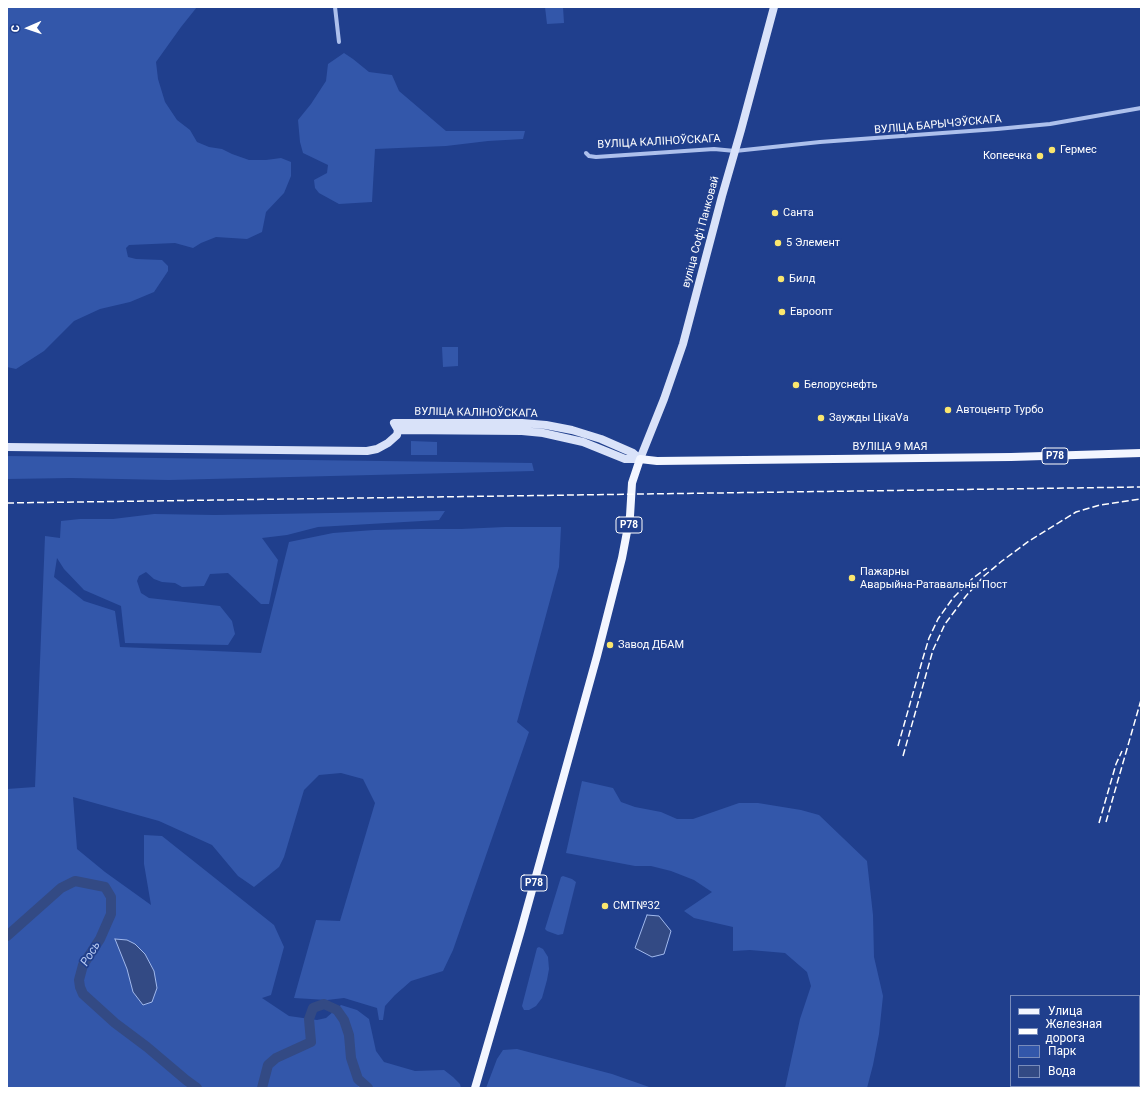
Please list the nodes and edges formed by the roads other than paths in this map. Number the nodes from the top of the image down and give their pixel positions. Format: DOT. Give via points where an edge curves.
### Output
graph roads {
  1 [pos="335,7"];
  2 [pos="774,7"];
  3 [pos="339,42"];
  4 [pos="1141,108"];
  5 [pos="735,151"];
  6 [pos="586,153"];
  7 [pos="7,447"];
  8 [pos="1141,454"];
  9 [pos="640,459"];
  10 [pos="475,1088"];
  1 -- 3 [label="street"];
  2 -- 5 [label="street, вуліца Софʼі Панковай"];
  4 -- 5 [label="street, ВУЛІЦА БАРЫЧЭЎСКАГА" via="1004,128"];
  5 -- 6 [label="street, ВУЛІЦА КАЛІНОЎСКАГА" via="714,149 596,157"];
  5 -- 9 [label="street, вуліца Софʼі Панковай" via="682,344"];
  7 -- 9 [label="street, ВУЛІЦА КАЛІНОЎСКАГА" via="367,451 377,450 388,444 397,435 396,427 522,423 572,430 601,439 633,453"];
  8 -- 9 [label="main road, ВУЛІЦА 9 МАЯ / Р78" via="657,461"];
  9 -- 10 [label="main road, Р78" via="632,483 630,516 619,571"];
}
